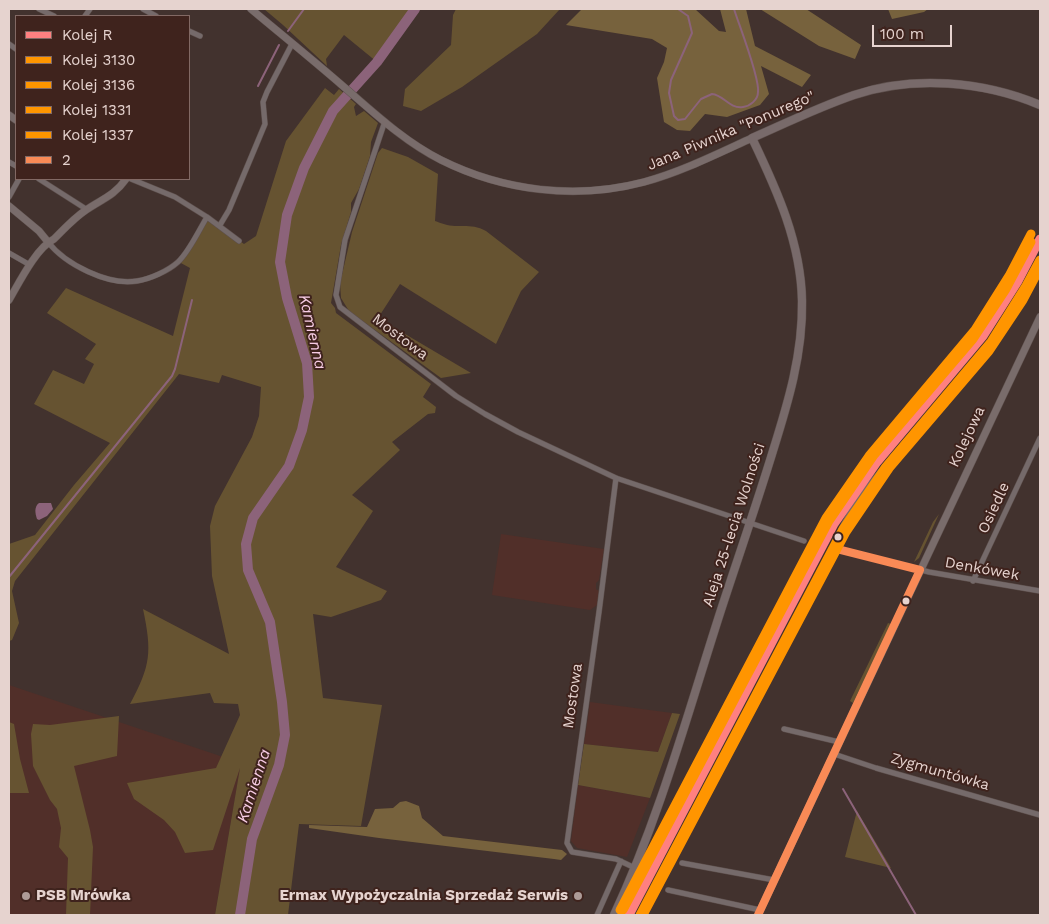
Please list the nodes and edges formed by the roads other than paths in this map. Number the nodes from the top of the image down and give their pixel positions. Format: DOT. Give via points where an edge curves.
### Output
graph roads {
  1 [pos="40,9"];
  2 [pos="143,9"];
  3 [pos="250,9"];
  4 [pos="52,15"];
  5 [pos="154,15"];
  6 [pos="190,31"];
  7 [pos="200,36"];
  8 [pos="292,44"];
  9 [pos="1040,105"];
  10 [pos="385,121"];
  11 [pos="752,138"];
  12 [pos="19,180"];
  13 [pos="41,180"];
  14 [pos="125,180"];
  15 [pos="133,180"];
  16 [pos="9,197"];
  17 [pos="9,206"];
  18 [pos="86,209"];
  19 [pos="206,217"];
  20 [pos="220,225"];
  21 [pos="239,240"];
  22 [pos="48,242"];
  23 [pos="9,253"];
  24 [pos="30,265"];
  25 [pos="9,300"];
  26 [pos="1040,317"];
  27 [pos="936,408"];
  28 [pos="1040,438"];
  29 [pos="1038,447"];
  30 [pos="616,478"];
  31 [pos="750,524"];
  32 [pos="804,541"];
  33 [pos="920,570"];
  34 [pos="973,581"];
  35 [pos="1040,591"];
  36 [pos="784,729"];
  37 [pos="839,742"];
  38 [pos="834,754"];
  39 [pos="1040,815"];
  40 [pos="621,861"];
  41 [pos="682,863"];
  42 [pos="635,868"];
  43 [pos="774,880"];
  44 [pos="668,890"];
  45 [pos="759,913"];
  46 [pos="597,915"];
  47 [pos="614,915"];
  1 -- 4 [label="street"];
  2 -- 5 [label="street"];
  3 -- 8 [label="street, Jana Piwnika \"Ponurego\""];
  6 -- 7 [label="street"];
  8 -- 10 [label="street, Jana Piwnika \"Ponurego\""];
  8 -- 20 [label="street" via="263,102 265,124"];
  9 -- 11 [label="main road, Jana Piwnika \"Ponurego\"" via="978,87 906,85 855,95"];
  10 -- 11 [label="street, Jana Piwnika \"Ponurego\"" via="439,159 465,170 490,180 559,191 601,190 643,182 680,170"];
  10 -- 30 [label="street, Mostowa" via="345,240 336,295 340,307 470,405 526,436"];
  11 -- 31 [label="main road, Aleja 25-lecia Wolności" via="774,184 790,229 801,282 802,326 797,368"];
  12 -- 16 [label="street"];
  13 -- 18 [label="street"];
  14 -- 18 [label="street" via="109,197"];
  15 -- 19 [label="street" via="175,198"];
  17 -- 22 [label="street"];
  18 -- 22 [label="street"];
  19 -- 20 [label="street"];
  19 -- 22 [label="street" via="179,262 138,281 104,277 83,270"];
  20 -- 21 [label="street"];
  22 -- 24 [label="street"];
  23 -- 24 [label="street"];
  24 -- 25 [label="street"];
  26 -- 33 [label="street, Kolejowa"];
  27 -- 33 [label="street" via="898,448 844,523 837,540 837,549"];
  28 -- 29 [label="street, Osiedle"];
  29 -- 34 [label="street, Osiedle"];
  30 -- 31 [label="street, Mostowa"];
  30 -- 40 [label="street, Mostowa" via="567,843 572,852"];
  31 -- 32 [label="street, Mostowa"];
  31 -- 42 [label="main road, Aleja 25-lecia Wolności" via="662,796"];
  33 -- 34 [label="street, Denkówek"];
  33 -- 37 [label="street"];
  34 -- 35 [label="street, Denkówek"];
  36 -- 37 [label="street"];
  37 -- 38 [label="street"];
  38 -- 39 [label="street, Zygmuntówka"];
  38 -- 43 [label="street"];
  40 -- 42 [label="street, Mostowa"];
  40 -- 46 [label="street"];
  41 -- 43 [label="street"];
  42 -- 47 [label="main road, Aleja 25-lecia Wolności"];
  43 -- 45 [label="street"];
  44 -- 45 [label="street"];
}
